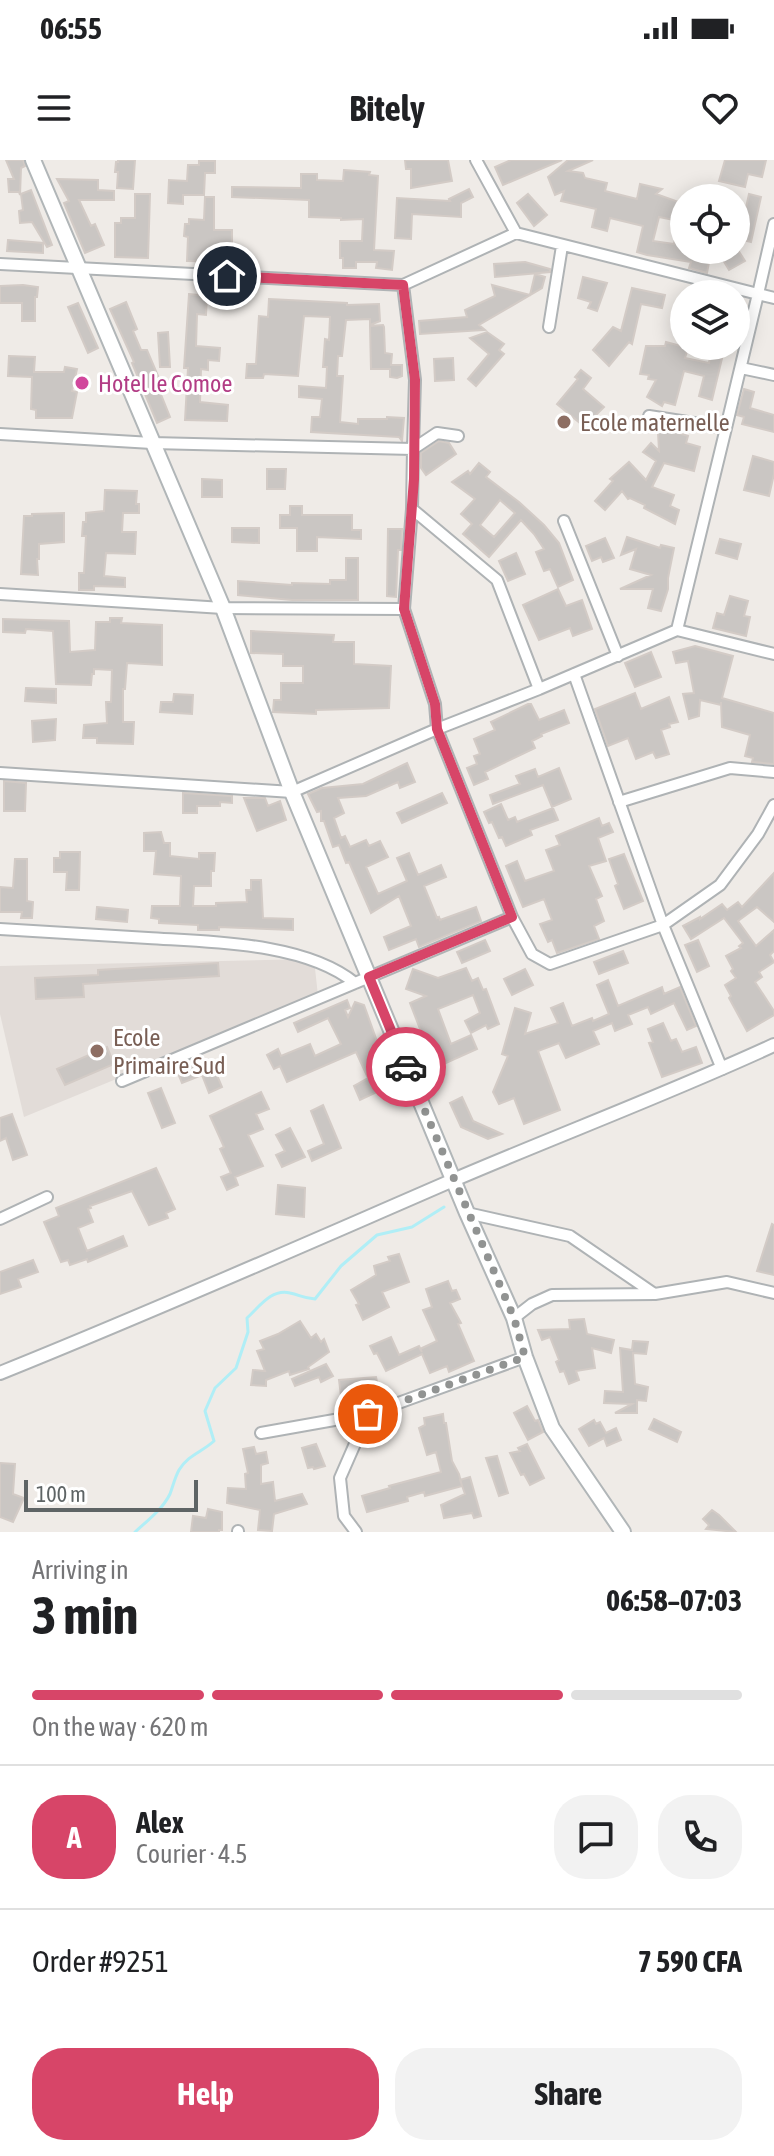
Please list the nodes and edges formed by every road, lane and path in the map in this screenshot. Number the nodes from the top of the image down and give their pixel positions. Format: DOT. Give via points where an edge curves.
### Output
graph roads {
  1 [pos="33,160"];
  2 [pos="476,160"];
  3 [pos="774,224"];
  4 [pos="516,233"];
  5 [pos="562,246"];
  6 [pos="0,264"];
  7 [pos="80,269"];
  8 [pos="403,285"];
  9 [pos="758,294"];
  10 [pos="774,298"];
  11 [pos="549,327"];
  12 [pos="741,368"];
  13 [pos="774,375"];
  14 [pos="649,416"];
  15 [pos="726,428"];
  16 [pos="0,434"];
  17 [pos="458,436"];
  18 [pos="152,443"];
  19 [pos="413,449"];
  20 [pos="412,509"];
  21 [pos="564,521"];
  22 [pos="0,594"];
  23 [pos="223,608"];
  24 [pos="404,609"];
  25 [pos="677,630"];
  26 [pos="774,654"];
  27 [pos="618,656"];
  28 [pos="574,674"];
  29 [pos="539,689"];
  30 [pos="437,729"];
  31 [pos="774,772"];
  32 [pos="0,773"];
  33 [pos="292,792"];
  34 [pos="619,802"];
  35 [pos="774,805"];
  36 [pos="512,917"];
  37 [pos="663,925"];
  38 [pos="0,929"];
  39 [pos="362,980"];
  40 [pos="774,1045"];
  41 [pos="722,1069"];
  42 [pos="122,1081"];
  43 [pos="454,1180"];
  44 [pos="47,1197"];
  45 [pos="467,1213"];
  46 [pos="0,1219"];
  47 [pos="774,1293"];
  48 [pos="655,1294"];
  49 [pos="514,1318"];
  50 [pos="525,1357"];
  51 [pos="0,1373"];
  52 [pos="368,1414"];
  53 [pos="261,1433"];
  54 [pos="356,1532"];
  55 [pos="623,1532"];
  1 -- 7 [label="main road"];
  2 -- 4 [label="street"];
  3 -- 9 [label="street"];
  4 -- 5 [label="street"];
  4 -- 8 [label="street"];
  5 -- 9 [label="street"];
  5 -- 11 [label="street"];
  6 -- 7 [label="street"];
  7 -- 8 [label="street"];
  7 -- 18 [label="main road"];
  8 -- 19 [label="street" via="415,380"];
  9 -- 10 [label="street"];
  9 -- 12 [label="street"];
  12 -- 13 [label="street"];
  12 -- 15 [label="street"];
  14 -- 15 [label="street"];
  15 -- 25 [label="street"];
  16 -- 18 [label="street"];
  17 -- 19 [label="street" via="437,433"];
  18 -- 19 [label="street"];
  18 -- 23 [label="main road"];
  19 -- 20 [label="street"];
  20 -- 24 [label="street"];
  20 -- 29 [label="street" via="497,580"];
  21 -- 27 [label="street"];
  22 -- 23 [label="street"];
  23 -- 24 [label="street"];
  23 -- 33 [label="main road"];
  24 -- 30 [label="street" via="435,704"];
  25 -- 26 [label="street"];
  25 -- 27 [label="street"];
  27 -- 28 [label="street"];
  28 -- 29 [label="street"];
  28 -- 34 [label="street"];
  29 -- 30 [label="street"];
  30 -- 33 [label="street"];
  30 -- 36 [label="street"];
  31 -- 34 [label="street" via="730,768"];
  32 -- 33 [label="street"];
  33 -- 39 [label="main road"];
  34 -- 37 [label="street"];
  35 -- 37 [label="street" via="720,885"];
  36 -- 37 [label="street" via="532,954 550,964"];
  36 -- 39 [label="street"];
  37 -- 41 [label="street"];
  38 -- 39 [label="street" via="233,943 292,954"];
  39 -- 42 [label="street"];
  39 -- 43 [label="main road"];
  40 -- 41 [label="street"];
  41 -- 43 [label="street"];
  43 -- 45 [label="main road"];
  43 -- 51 [label="street"];
  44 -- 46 [label="street"];
  45 -- 48 [label="street" via="570,1236"];
  45 -- 49 [label="main road"];
  47 -- 48 [label="street" via="727,1282"];
  48 -- 49 [label="street" via="552,1295"];
  49 -- 50 [label="main road"];
  50 -- 52 [label="street"];
  50 -- 55 [label="main road" via="552,1428"];
  52 -- 53 [label="street"];
  52 -- 54 [label="street" via="340,1478 344,1516"];
}
